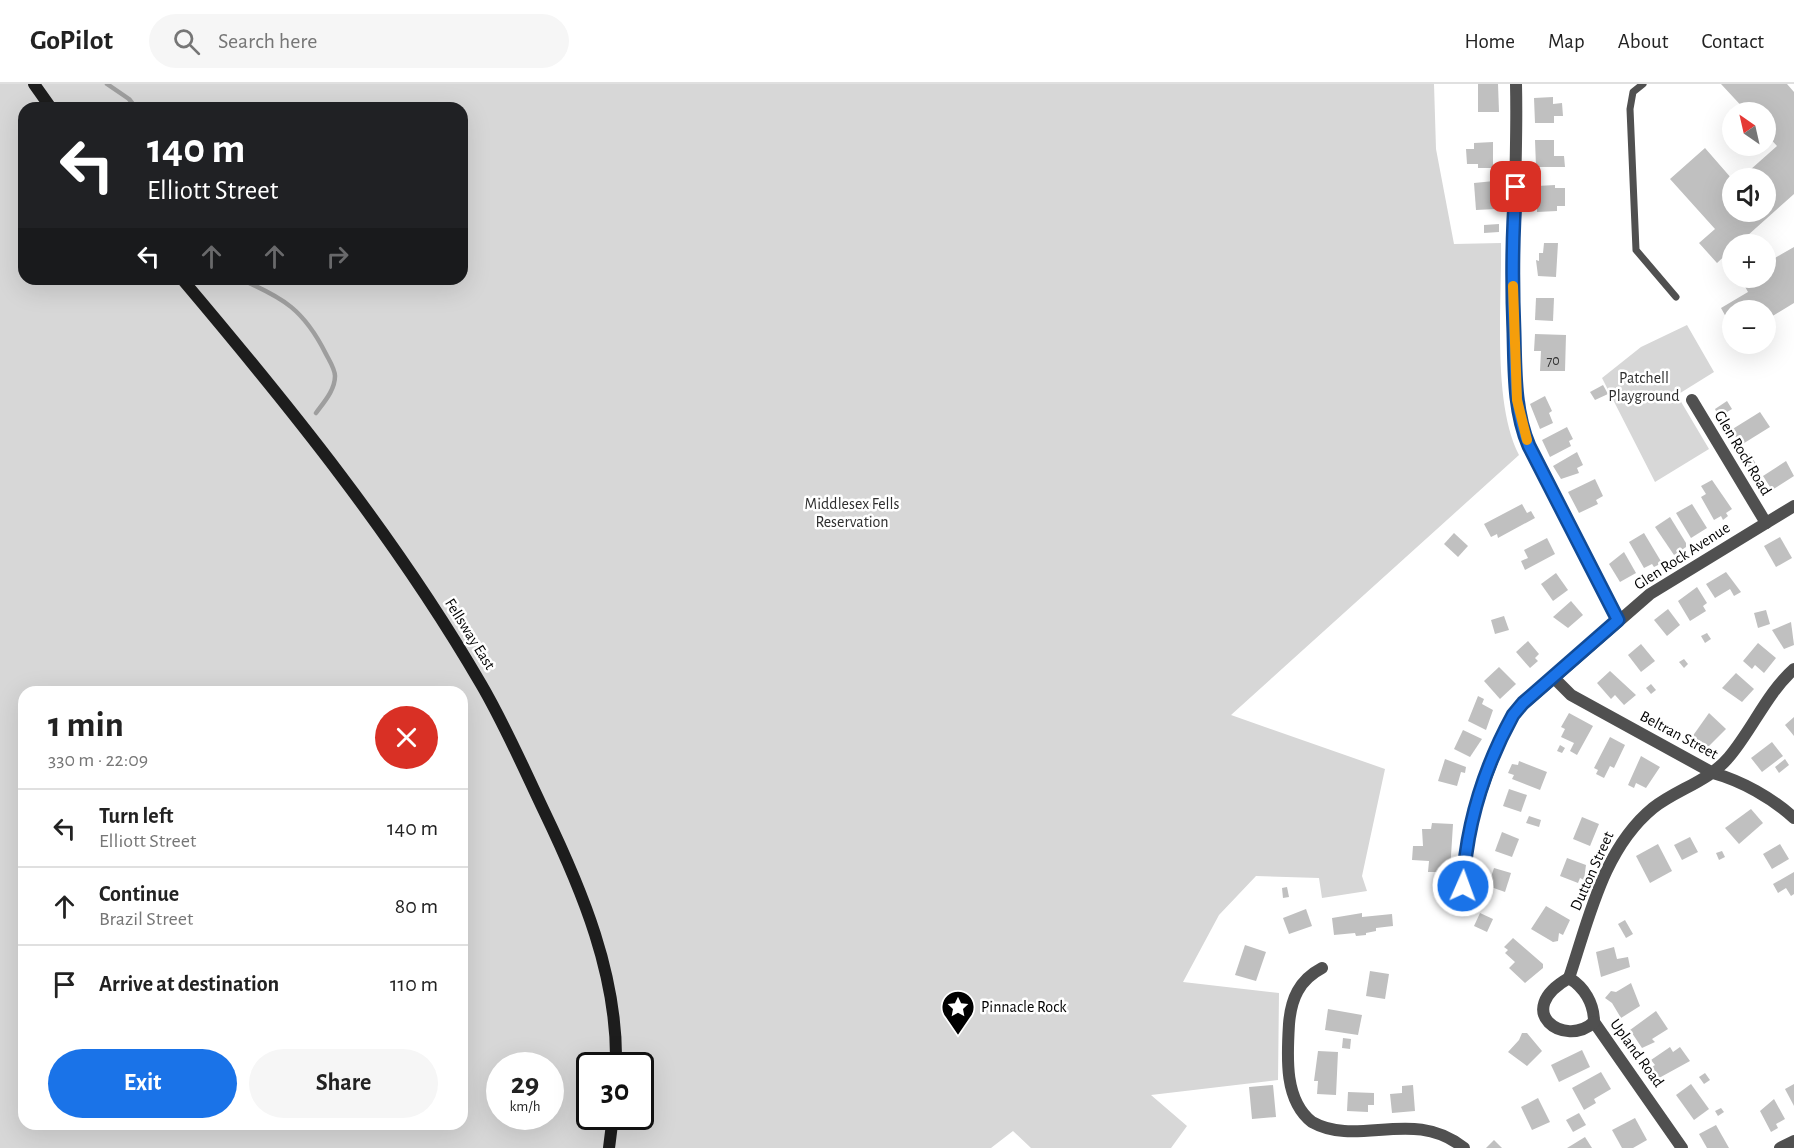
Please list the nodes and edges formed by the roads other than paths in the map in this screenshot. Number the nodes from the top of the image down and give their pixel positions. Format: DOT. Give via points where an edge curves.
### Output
graph roads {
  1 [pos="34,84"];
  2 [pos="1516,84"];
  3 [pos="1643,84"];
  4 [pos="47,102"];
  5 [pos="187,285"];
  6 [pos="1676,297"];
  7 [pos="1692,400"];
  8 [pos="1794,506"];
  9 [pos="1766,523"];
  10 [pos="1618,620"];
  11 [pos="1794,669"];
  12 [pos="1553,676"];
  13 [pos="1713,773"];
  14 [pos="1794,818"];
  15 [pos="1463,886"];
  16 [pos="1322,968"];
  17 [pos="1569,978"];
  18 [pos="1594,1022"];
  19 [pos="615,1052"];
  20 [pos="611,1130"];
  21 [pos="1794,1141"];
  22 [pos="1680,1147"];
  23 [pos="609,1148"];
  24 [pos="1464,1148"];
  25 [pos="1780,1148"];
  1 -- 4 [label="main road"];
  2 -- 10 [label="street" via="1512,258 1518,410 1529,446"];
  3 -- 6 [label="lane" via="1633,92 1630,109 1636,250"];
  5 -- 19 [label="main road, Fellsway East" via="365,505 482,685 589,914 609,993"];
  7 -- 9 [label="street, Glen Rock Road"];
  8 -- 9 [label="street, Glen Rock Avenue"];
  9 -- 10 [label="street, Glen Rock Avenue" via="1661,586"];
  10 -- 12 [label="street, Glen Rock Avenue"];
  11 -- 13 [label="street, Dutton Street"];
  12 -- 13 [label="street, Beltran Street" via="1571,695"];
  12 -- 15 [label="street, Glen Rock Avenue" via="1518,709 1505,729 1472,816"];
  13 -- 14 [label="street, Beltran Street" via="1733,779"];
  13 -- 17 [label="street, Dutton Street" via="1656,805 1624,836 1596,897"];
  16 -- 24 [label="street" via="1305,978 1290,1011 1288,1048 1293,1098 1299,1111 1316,1125 1354,1141 1402,1131 1436,1132"];
  17 -- 18 [label="street, Upland Road" via="1589,998"];
  17 -- 18 [label="street" via="1545,997 1542,1008 1546,1018 1557,1028 1569,1031"];
  18 -- 22 [label="street, Upland Road"];
  20 -- 23 [label="main road"];
  21 -- 25 [label="street"];
}
